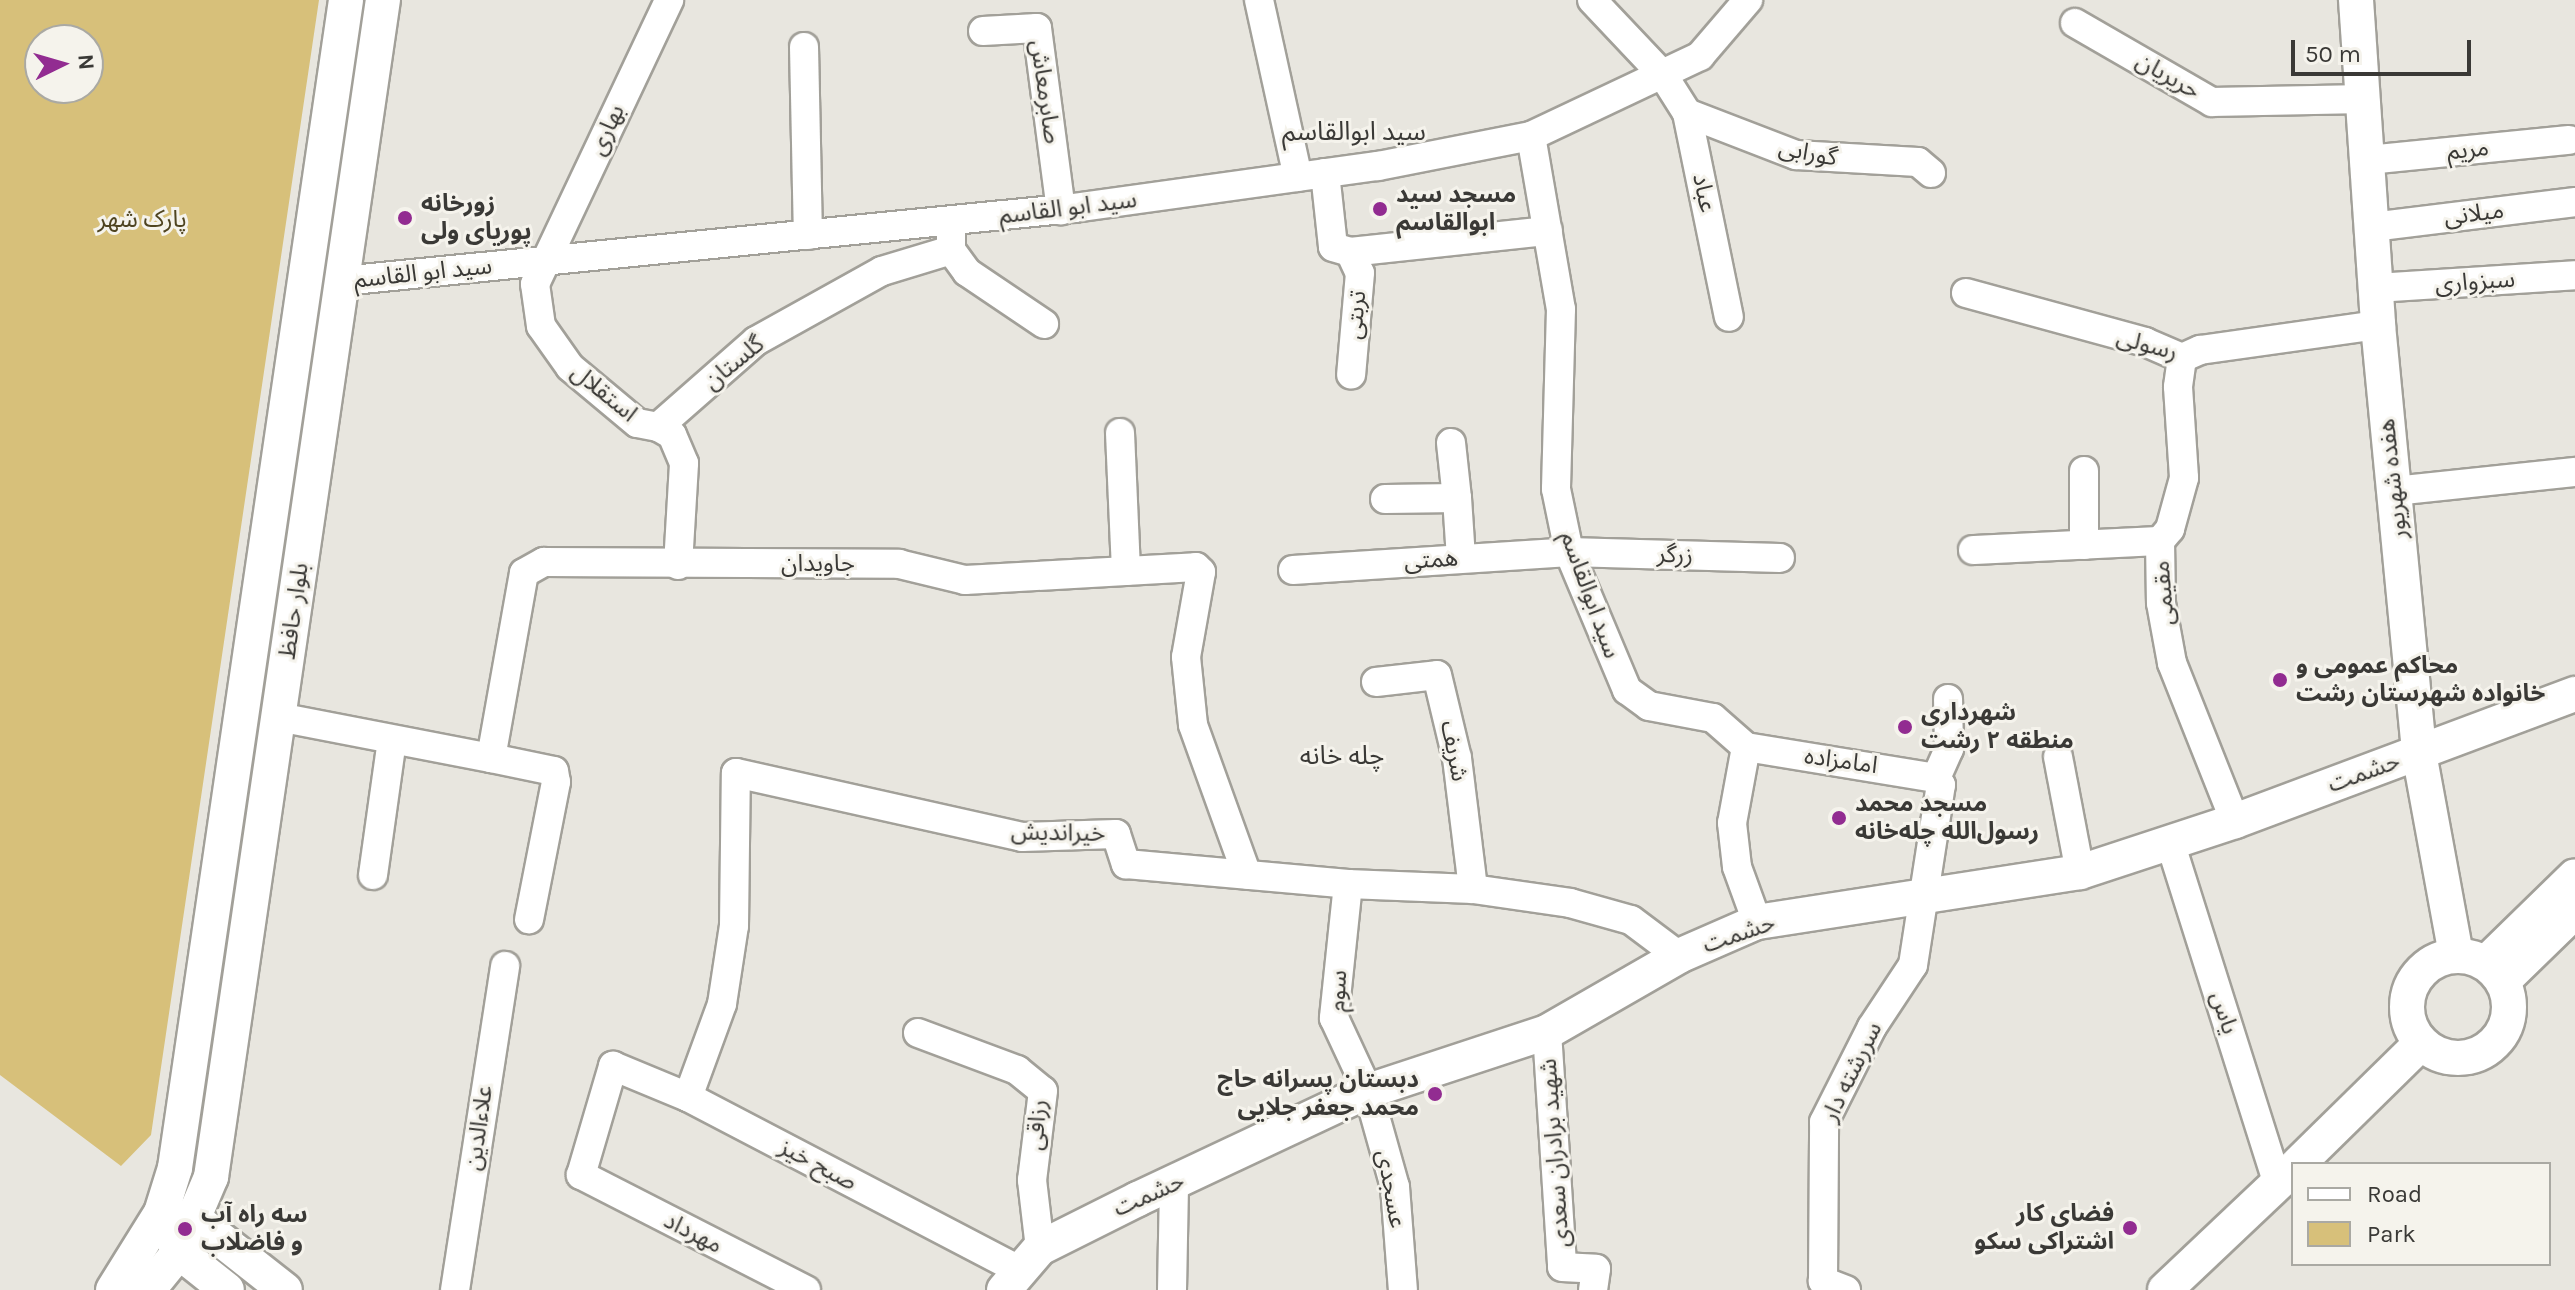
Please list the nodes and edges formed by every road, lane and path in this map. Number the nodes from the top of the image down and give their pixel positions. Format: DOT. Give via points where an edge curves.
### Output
graph roads {
  1 [pos="346,0"];
  2 [pos="383,0"];
  3 [pos="669,0"];
  4 [pos="1259,0"];
  5 [pos="1592,0"];
  6 [pos="1748,0"];
  7 [pos="2356,0"];
  8 [pos="2075,23"];
  9 [pos="983,31"];
  10 [pos="804,47"];
  11 [pos="1663,75"];
  12 [pos="2364,99"];
  13 [pos="1687,113"];
  14 [pos="1531,136"];
  15 [pos="2569,140"];
  16 [pos="2368,160"];
  17 [pos="1931,173"];
  18 [pos="1312,175"];
  19 [pos="2575,202"];
  20 [pos="1061,210"];
  21 [pos="950,221"];
  22 [pos="2372,227"];
  23 [pos="1548,231"];
  24 [pos="808,235"];
  25 [pos="951,250"];
  26 [pos="1350,252"];
  27 [pos="546,260"];
  28 [pos="2575,275"];
  29 [pos="305,279"];
  30 [pos="342,281"];
  31 [pos="2376,288"];
  32 [pos="1966,293"];
  33 [pos="1729,317"];
  34 [pos="1044,324"];
  35 [pos="2378,325"];
  36 [pos="2182,358"];
  37 [pos="1351,375"];
  38 [pos="658,427"];
  39 [pos="1120,433"];
  40 [pos="1451,443"];
  41 [pos="2084,471"];
  42 [pos="2575,472"];
  43 [pos="2394,491"];
  44 [pos="1457,498"];
  45 [pos="1385,499"];
  46 [pos="2160,541"];
  47 [pos="2084,545"];
  48 [pos="1973,550"];
  49 [pos="1569,552"];
  50 [pos="1461,558"];
  51 [pos="1780,558"];
  52 [pos="678,565"];
  53 [pos="1293,570"];
  54 [pos="1126,571"];
  55 [pos="1376,682"];
  56 [pos="2575,694"];
  57 [pos="1948,699"];
  58 [pos="278,717"];
  59 [pos="392,740"];
  60 [pos="1746,747"];
  61 [pos="2419,753"];
  62 [pos="2058,757"];
  63 [pos="491,758"];
  64 [pos="2373,770"];
  65 [pos="1936,778"];
  66 [pos="2426,791"];
  67 [pos="2235,821"];
  68 [pos="2170,842"];
  69 [pos="2080,872"];
  70 [pos="373,875"];
  71 [pos="1247,875"];
  72 [pos="2575,876"];
  73 [pos="1348,884"];
  74 [pos="1473,889"];
  75 [pos="1924,896"];
  76 [pos="2575,911"];
  77 [pos="529,919"];
  78 [pos="1757,922"];
  79 [pos="1679,956"];
  80 [pos="505,966"];
  81 [pos="2481,966"];
  82 [pos="1547,1032"];
  83 [pos="918,1033"];
  84 [pos="2421,1043"];
  85 [pos="1368,1091"];
  86 [pos="688,1097"];
  87 [pos="2299,1162"];
  88 [pos="2289,1172"];
  89 [pos="581,1175"];
  90 [pos="1174,1185"];
  91 [pos="161,1213"];
  92 [pos="196,1220"];
  93 [pos="179,1252"];
  94 [pos="1021,1269"];
  95 [pos="113,1290"];
  96 [pos="148,1290"];
  97 [pos="227,1290"];
  98 [pos="285,1290"];
  99 [pos="455,1290"];
  100 [pos="806,1290"];
  101 [pos="1172,1290"];
  102 [pos="1403,1290"];
  103 [pos="1593,1290"];
  104 [pos="1846,1290"];
  105 [pos="2165,1290"];
  1 -- 29 [label="main road, بلوار حافظ"];
  2 -- 30 [label="main road, بلوار حافظ"];
  3 -- 27 [label="street, بهاری"];
  4 -- 18 [label="street"];
  5 -- 11 [label="street, عباد"];
  6 -- 11 [label="street, سید ابو القاسم" via="1700,56"];
  7 -- 12 [label="main road, هفده شهریور"];
  8 -- 12 [label="street, حریریان" via="2212,102"];
  9 -- 20 [label="street, صابرمعاش" via="1037,28"];
  10 -- 24 [label="street"];
  11 -- 13 [label="street, عباد"];
  11 -- 14 [label="street, سید ابو القاسم"];
  12 -- 16 [label="main road, هفده شهریور"];
  13 -- 17 [label="street, گورابی" via="1796,155 1918,162"];
  13 -- 33 [label="street, عباد"];
  14 -- 18 [label="street, سید ابو القاسم"];
  14 -- 23 [label="street, سید ابوالقاسم"];
  15 -- 16 [label="street, مریم"];
  16 -- 22 [label="main road, هفده شهریور"];
  18 -- 20 [label="street, سید ابو القاسم"];
  18 -- 26 [label="street, تربتی" via="1333,247"];
  19 -- 22 [label="street, میلانی"];
  20 -- 21 [label="street, سید ابو القاسم"];
  21 -- 24 [label="street, سید ابو القاسم"];
  21 -- 25 [label="street"];
  22 -- 31 [label="main road, هفده شهریور"];
  23 -- 26 [label="street"];
  23 -- 49 [label="street, سید ابوالقاسم" via="1561,309 1556,489"];
  24 -- 27 [label="street, سید ابو القاسم"];
  25 -- 34 [label="street" via="967,272"];
  25 -- 38 [label="street, گلستان" via="882,271 756,341"];
  26 -- 37 [label="street, تربتی" via="1360,273"];
  27 -- 30 [label="street, سید ابو القاسم"];
  27 -- 38 [label="street, استقلال" via="535,284 541,326 570,367 637,423"];
  28 -- 31 [label="street, سبزواری"];
  29 -- 30 [label="main road"];
  29 -- 91 [label="main road, بلوار حافظ" via="179,1143"];
  30 -- 58 [label="main road, بلوار حافظ"];
  31 -- 35 [label="main road, هفده شهریور"];
  32 -- 36 [label="street, رسولی" via="2145,342"];
  35 -- 36 [label="street, رسولی" via="2200,350"];
  35 -- 43 [label="main road, هفده شهریور"];
  36 -- 46 [label="street, مقیمی" via="2178,387 2184,478 2170,529"];
  38 -- 52 [label="street" via="672,435 684,463"];
  39 -- 54 [label="street"];
  40 -- 44 [label="street"];
  41 -- 47 [label="street"];
  42 -- 43 [label="street"];
  43 -- 61 [label="main road, هفده شهریور"];
  44 -- 45 [label="street"];
  44 -- 50 [label="street"];
  46 -- 47 [label="street"];
  46 -- 67 [label="street, مقیمی" via="2161,603 2172,663"];
  47 -- 48 [label="street"];
  49 -- 50 [label="street, همتی"];
  49 -- 51 [label="street, زرگر"];
  49 -- 60 [label="street, سید ابوالقاسم" via="1627,690 1649,706 1713,718"];
  50 -- 53 [label="street, همتی"];
  52 -- 54 [label="street, جاویدان" via="899,564 965,580"];
  52 -- 63 [label="street, جاویدان" via="544,562 524,573"];
  54 -- 71 [label="street, جاویدان" via="1196,567 1201,572 1186,657 1193,725"];
  55 -- 74 [label="street, شریف" via="1437,675 1457,758"];
  56 -- 61 [label="main road, حشمت"];
  57 -- 65 [label="street" via="1949,749"];
  58 -- 59 [label="street"];
  58 -- 92 [label="main road, بلوار حافظ" via="211,1177"];
  59 -- 63 [label="street"];
  59 -- 70 [label="street"];
  60 -- 65 [label="street, امامزاده"];
  60 -- 78 [label="street" via="1732,823 1737,867"];
  61 -- 64 [label="main road, حشمت"];
  61 -- 66 [label="main road, هفده شهریور"];
  62 -- 69 [label="street"];
  63 -- 77 [label="street" via="554,771"];
  64 -- 66 [label="main road" via="2409,769"];
  64 -- 67 [label="main road, حشمت"];
  65 -- 75 [label="street" via="1941,785"];
  66 -- 81 [label="main road, هفده شهریور"];
  67 -- 68 [label="main road, حشمت"];
  68 -- 69 [label="main road, حشمت"];
  68 -- 88 [label="street, یاس"];
  69 -- 75 [label="main road, حشمت"];
  71 -- 73 [label="street, خیراندیش"];
  71 -- 86 [label="street, خیراندیش" via="1126,864 1116,834 1022,837 736,773 734,926 722,1004"];
  72 -- 81 [label="main road"];
  73 -- 74 [label="street, خیراندیش"];
  73 -- 85 [label="street, سوم" via="1334,1018"];
  74 -- 79 [label="street, خیراندیش" via="1570,903 1631,920"];
  75 -- 78 [label="main road, حشمت"];
  75 -- 104 [label="street, سررشته دار" via="1913,965 1872,1027 1824,1122 1823,1281"];
  76 -- 81 [label="main road"];
  78 -- 79 [label="main road, حشمت"];
  79 -- 82 [label="main road, حشمت"];
  80 -- 99 [label="street, علاءالدین"];
  81 -- 84 [label="main road" via="2425,967 2411,988 2407,1013"];
  81 -- 84 [label="main road" via="2509,1013 2495,1042 2467,1058 2435,1053"];
  82 -- 85 [label="main road, حشمت"];
  82 -- 103 [label="street, شهید برادران سعدی" via="1562,1267 1596,1269"];
  83 -- 94 [label="street, رزاقی" via="1017,1070 1043,1091"];
  84 -- 87 [label="main road"];
  85 -- 90 [label="main road, حشمت"];
  85 -- 102 [label="street, عسجدی" via="1395,1187"];
  86 -- 89 [label="street, صبح خیز" via="613,1066"];
  86 -- 94 [label="street, صبح خیز"];
  88 -- 105 [label="main road"];
  89 -- 100 [label="street, مهرداد"];
  90 -- 94 [label="main road, حشمت"];
  90 -- 101 [label="street"];
  91 -- 92 [label="main road"];
  91 -- 93 [label="main road"];
  91 -- 95 [label="main road, بلوار حافظ"];
  92 -- 93 [label="main road, بلوار حافظ"];
  92 -- 98 [label="main road"];
  93 -- 96 [label="main road, بلوار حافظ"];
  93 -- 97 [label="main road"];
}
